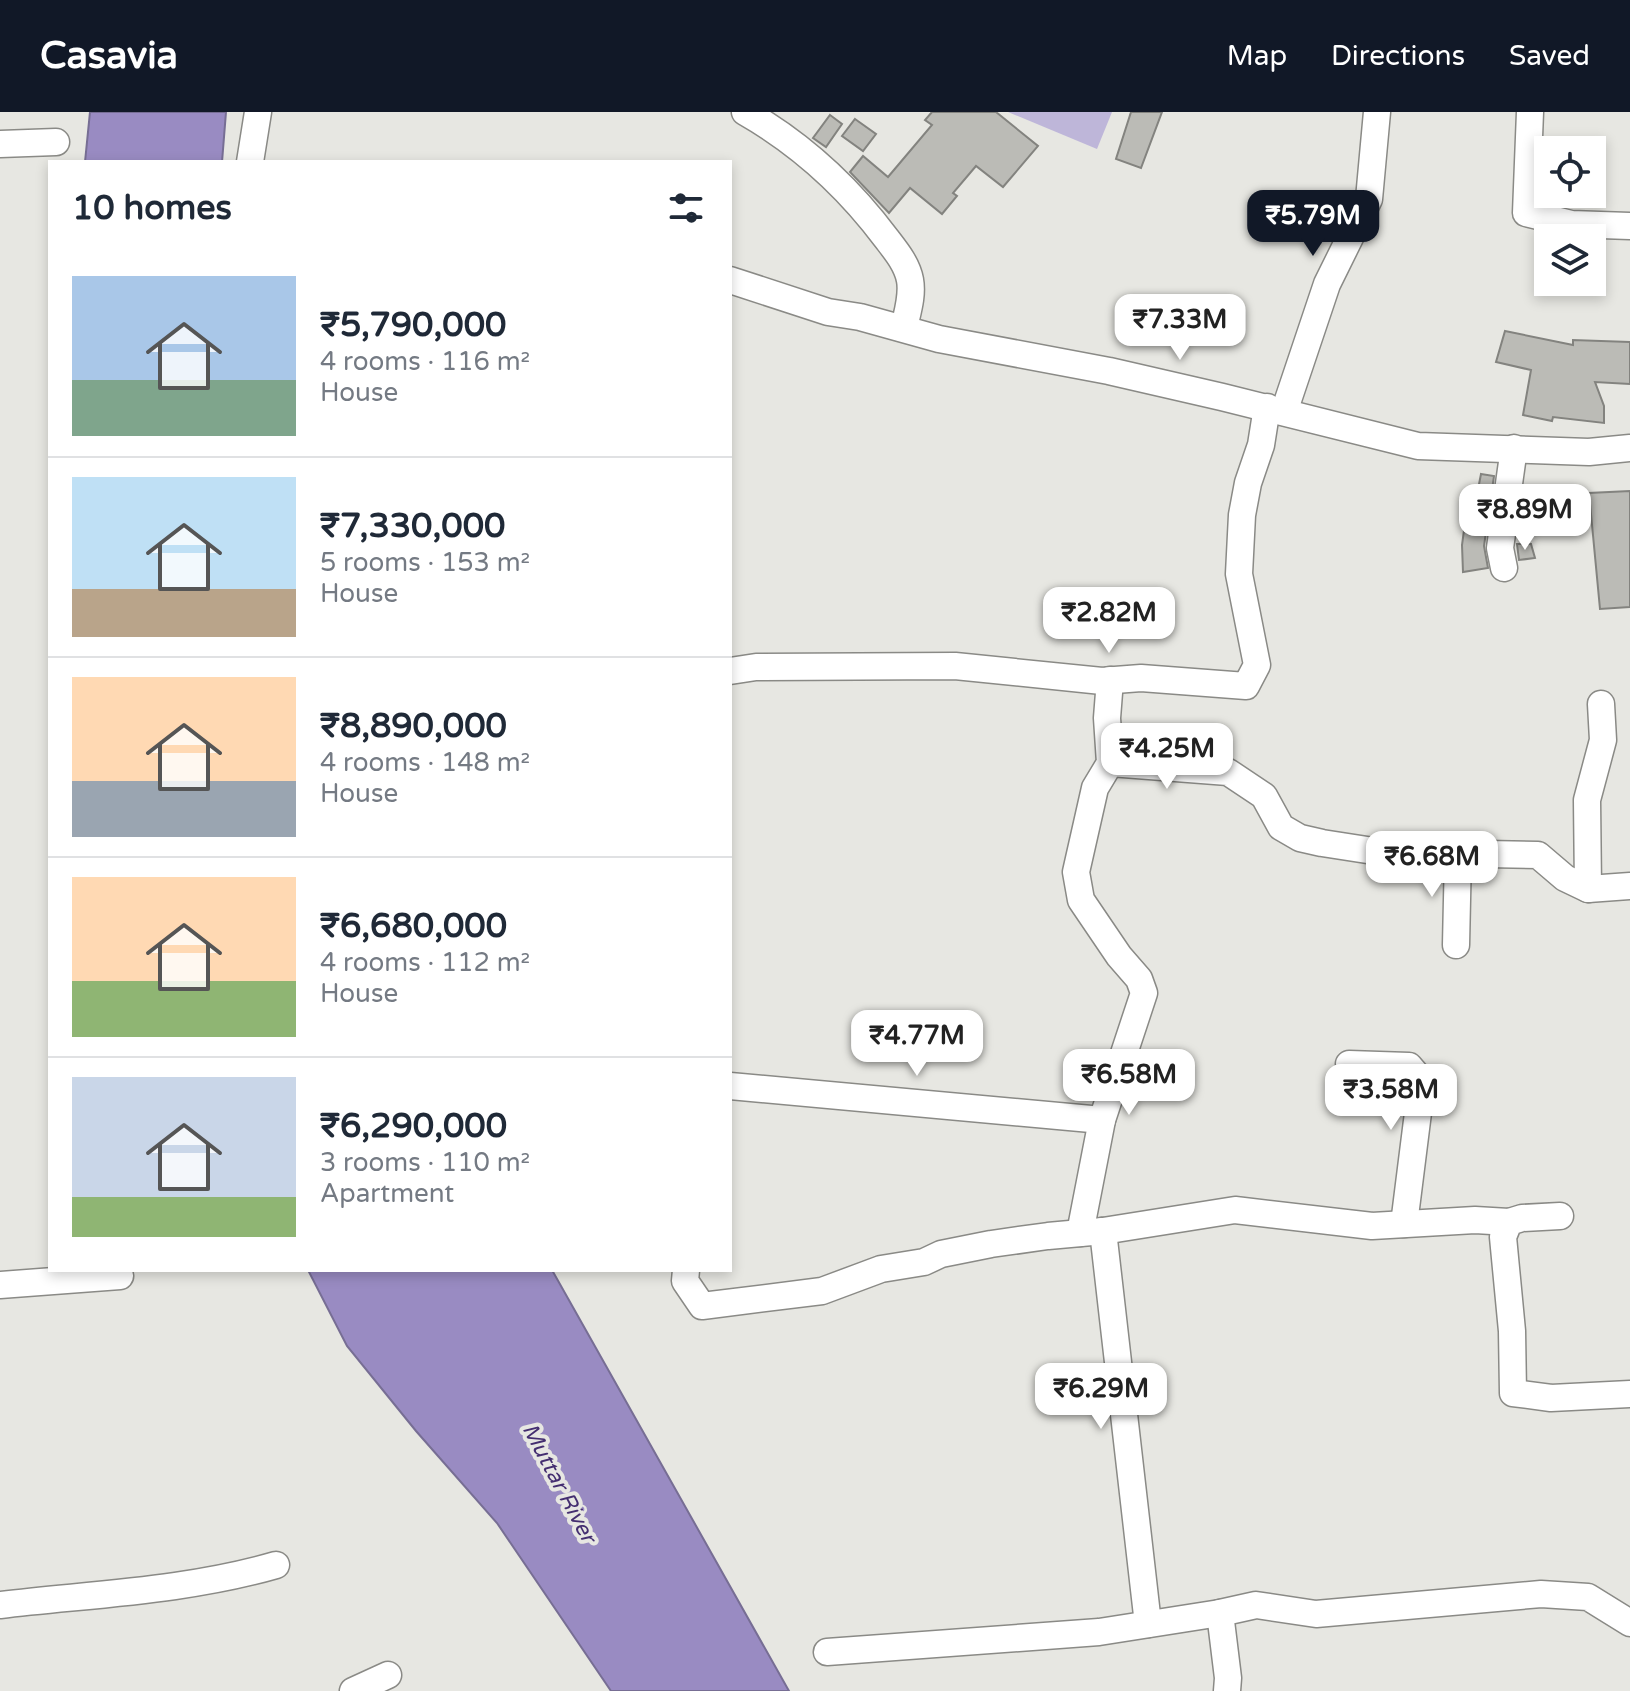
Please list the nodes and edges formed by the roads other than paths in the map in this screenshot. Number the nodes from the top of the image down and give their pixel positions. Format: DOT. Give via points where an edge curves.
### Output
graph roads {
  1 [pos="258,112"];
  2 [pos="745,112"];
  3 [pos="1377,112"];
  4 [pos="1530,112"];
  5 [pos="56,142"];
  6 [pos="0,144"];
  7 [pos="250,160"];
  8 [pos="1630,226"];
  9 [pos="732,281"];
  10 [pos="904,328"];
  11 [pos="1275,409"];
  12 [pos="1514,448"];
  13 [pos="1630,448"];
  14 [pos="1504,568"];
  15 [pos="732,671"];
  16 [pos="1110,680"];
  17 [pos="1601,704"];
  18 [pos="1110,763"];
  19 [pos="1458,854"];
  20 [pos="1630,886"];
  21 [pos="1588,889"];
  22 [pos="1456,945"];
  23 [pos="1349,1064"];
  24 [pos="732,1086"];
  25 [pos="1102,1120"];
  26 [pos="1560,1216"];
  27 [pos="1509,1222"];
  28 [pos="1404,1224"];
  29 [pos="1092,1232"];
  30 [pos="686,1272"];
  31 [pos="120,1276"];
  32 [pos="0,1285"];
  33 [pos="1630,1394"];
  34 [pos="276,1565"];
  35 [pos="0,1605"];
  36 [pos="1220,1613"];
  37 [pos="1630,1623"];
  38 [pos="1148,1624"];
  39 [pos="827,1652"];
  40 [pos="388,1675"];
  41 [pos="353,1691"];
  42 [pos="1227,1691"];
  1 -- 7 [label="street"];
  2 -- 10 [label="street" via="825,169 902,259 911,288"];
  3 -- 11 [label="street" via="1369,199"];
  4 -- 8 [label="street" via="1526,213 1571,224"];
  5 -- 6 [label="street"];
  9 -- 10 [label="street" via="828,312"];
  10 -- 11 [label="street"];
  11 -- 12 [label="street" via="1418,446"];
  11 -- 16 [label="street" via="1242,515 1239,574 1257,665 1246,686"];
  12 -- 13 [label="street"];
  12 -- 14 [label="street" via="1500,548"];
  15 -- 16 [label="street" via="955,666"];
  16 -- 18 [label="street"];
  17 -- 21 [label="street" via="1603,740 1587,800"];
  18 -- 19 [label="street" via="1228,772 1264,796 1281,827 1300,838 1380,852"];
  18 -- 25 [label="street" via="1095,788 1076,872 1081,900 1144,993"];
  19 -- 21 [label="street" via="1538,855"];
  19 -- 22 [label="street"];
  20 -- 21 [label="street"];
  23 -- 28 [label="street" via="1409,1066 1422,1081"];
  24 -- 25 [label="street"];
  25 -- 29 [label="street"];
  26 -- 27 [label="street"];
  27 -- 28 [label="street"];
  27 -- 33 [label="street" via="1503,1237 1513,1393 1551,1398"];
  28 -- 29 [label="street" via="1372,1226 1235,1210"];
  29 -- 30 [label="street" via="941,1254 822,1291 702,1306 685,1281"];
  29 -- 38 [label="street"];
  31 -- 32 [label="street"];
  34 -- 35 [label="street" via="175,1587"];
  36 -- 37 [label="street" via="1256,1605 1316,1614 1541,1594 1588,1597"];
  36 -- 38 [label="street"];
  36 -- 42 [label="street"];
  38 -- 39 [label="street"];
  40 -- 41 [label="street"];
}
